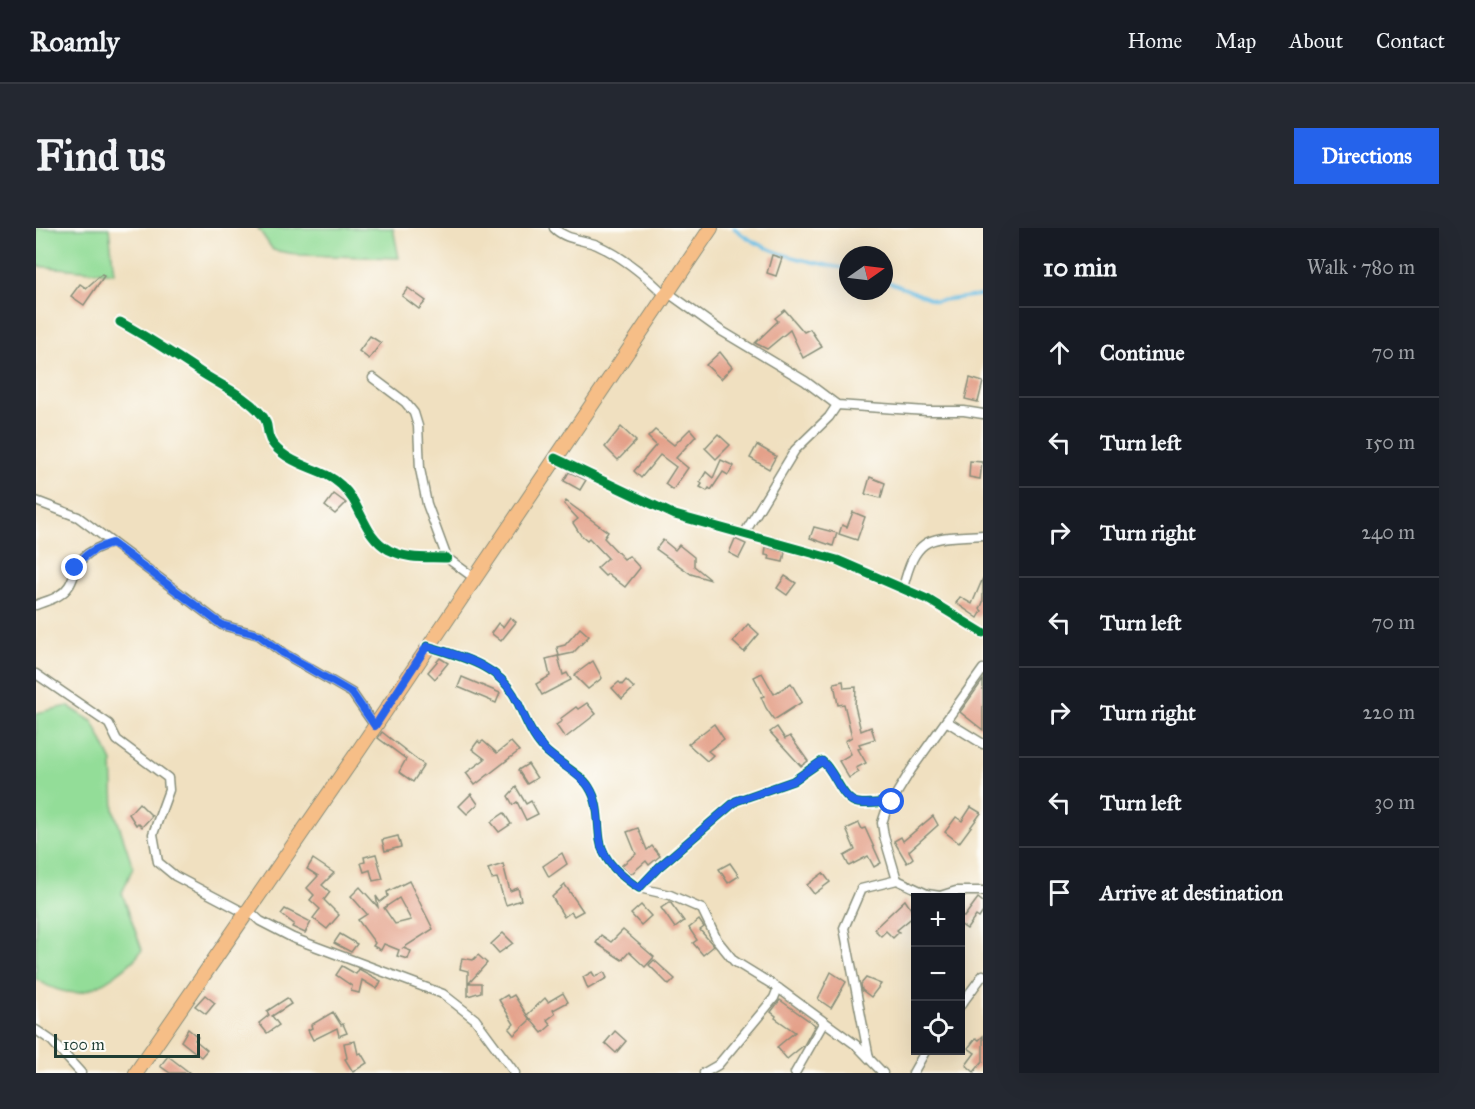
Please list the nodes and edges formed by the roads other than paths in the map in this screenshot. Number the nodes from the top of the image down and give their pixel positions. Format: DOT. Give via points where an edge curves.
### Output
graph roads {
  1 [pos="554,228"];
  2 [pos="711,228"];
  3 [pos="666,293"];
  4 [pos="120,322"];
  5 [pos="374,378"];
  6 [pos="837,405"];
  7 [pos="983,414"];
  8 [pos="555,458"];
  9 [pos="36,501"];
  10 [pos="744,534"];
  11 [pos="983,535"];
  12 [pos="112,543"];
  13 [pos="447,558"];
  14 [pos="473,577"];
  15 [pos="903,588"];
  16 [pos="36,605"];
  17 [pos="983,633"];
  18 [pos="427,646"];
  19 [pos="983,669"];
  20 [pos="36,674"];
  21 [pos="946,721"];
  22 [pos="375,726"];
  23 [pos="983,744"];
  24 [pos="892,802"];
  25 [pos="897,880"];
  26 [pos="639,888"];
  27 [pos="983,891"];
  28 [pos="246,911"];
  29 [pos="983,975"];
  30 [pos="778,988"];
  31 [pos="964,1001"];
  32 [pos="824,1022"];
  33 [pos="36,1030"];
  34 [pos="923,1055"];
  35 [pos="869,1058"];
  36 [pos="81,1073"];
  37 [pos="136,1073"];
  38 [pos="515,1073"];
  39 [pos="704,1073"];
  40 [pos="795,1073"];
  41 [pos="883,1073"];
  42 [pos="913,1073"];
  1 -- 3 [label="street" via="577,241 596,244"];
  2 -- 3 [label="main road"];
  3 -- 6 [label="street"];
  3 -- 8 [label="main road"];
  4 -- 13 [label="street" via="238,394 262,415 267,439 282,454 304,467 329,474 344,487 358,507 366,530 388,549 409,558"];
  5 -- 13 [label="street" via="414,412 427,504"];
  6 -- 7 [label="street"];
  6 -- 10 [label="street" via="795,450"];
  8 -- 10 [label="street" via="675,515"];
  8 -- 14 [label="main road"];
  9 -- 12 [label="street" via="78,517"];
  10 -- 15 [label="street" via="837,560"];
  11 -- 15 [label="street" via="923,543 913,553"];
  12 -- 16 [label="street" via="96,547 82,557 60,596"];
  12 -- 22 [label="street" via="222,625 259,635 352,693"];
  13 -- 14 [label="street"];
  14 -- 18 [label="main road"];
  15 -- 17 [label="street"];
  18 -- 22 [label="main road"];
  18 -- 26 [label="street" via="488,669 508,685 533,736 563,767 589,785 597,803 600,842 608,859 617,872"];
  19 -- 21 [label="street"];
  20 -- 28 [label="street" via="109,724 117,740 168,778 169,789 153,834 158,862 175,876"];
  21 -- 23 [label="street"];
  21 -- 24 [label="street"];
  22 -- 28 [label="main road"];
  24 -- 25 [label="street" via="882,823"];
  24 -- 26 [label="street" via="857,803 849,799 822,761 793,781 736,801"];
  25 -- 27 [label="street" via="940,896 956,891"];
  25 -- 35 [label="street" via="861,890 845,922"];
  26 -- 30 [label="street" via="670,895 702,909 717,940 734,962"];
  28 -- 37 [label="main road"];
  28 -- 38 [label="street" via="293,938 443,994 475,1019"];
  29 -- 31 [label="street"];
  30 -- 32 [label="street"];
  30 -- 39 [label="street" via="774,998 717,1065"];
  32 -- 35 [label="street"];
  32 -- 40 [label="street"];
  33 -- 36 [label="street"];
  34 -- 42 [label="street"];
  35 -- 41 [label="street"];
}
